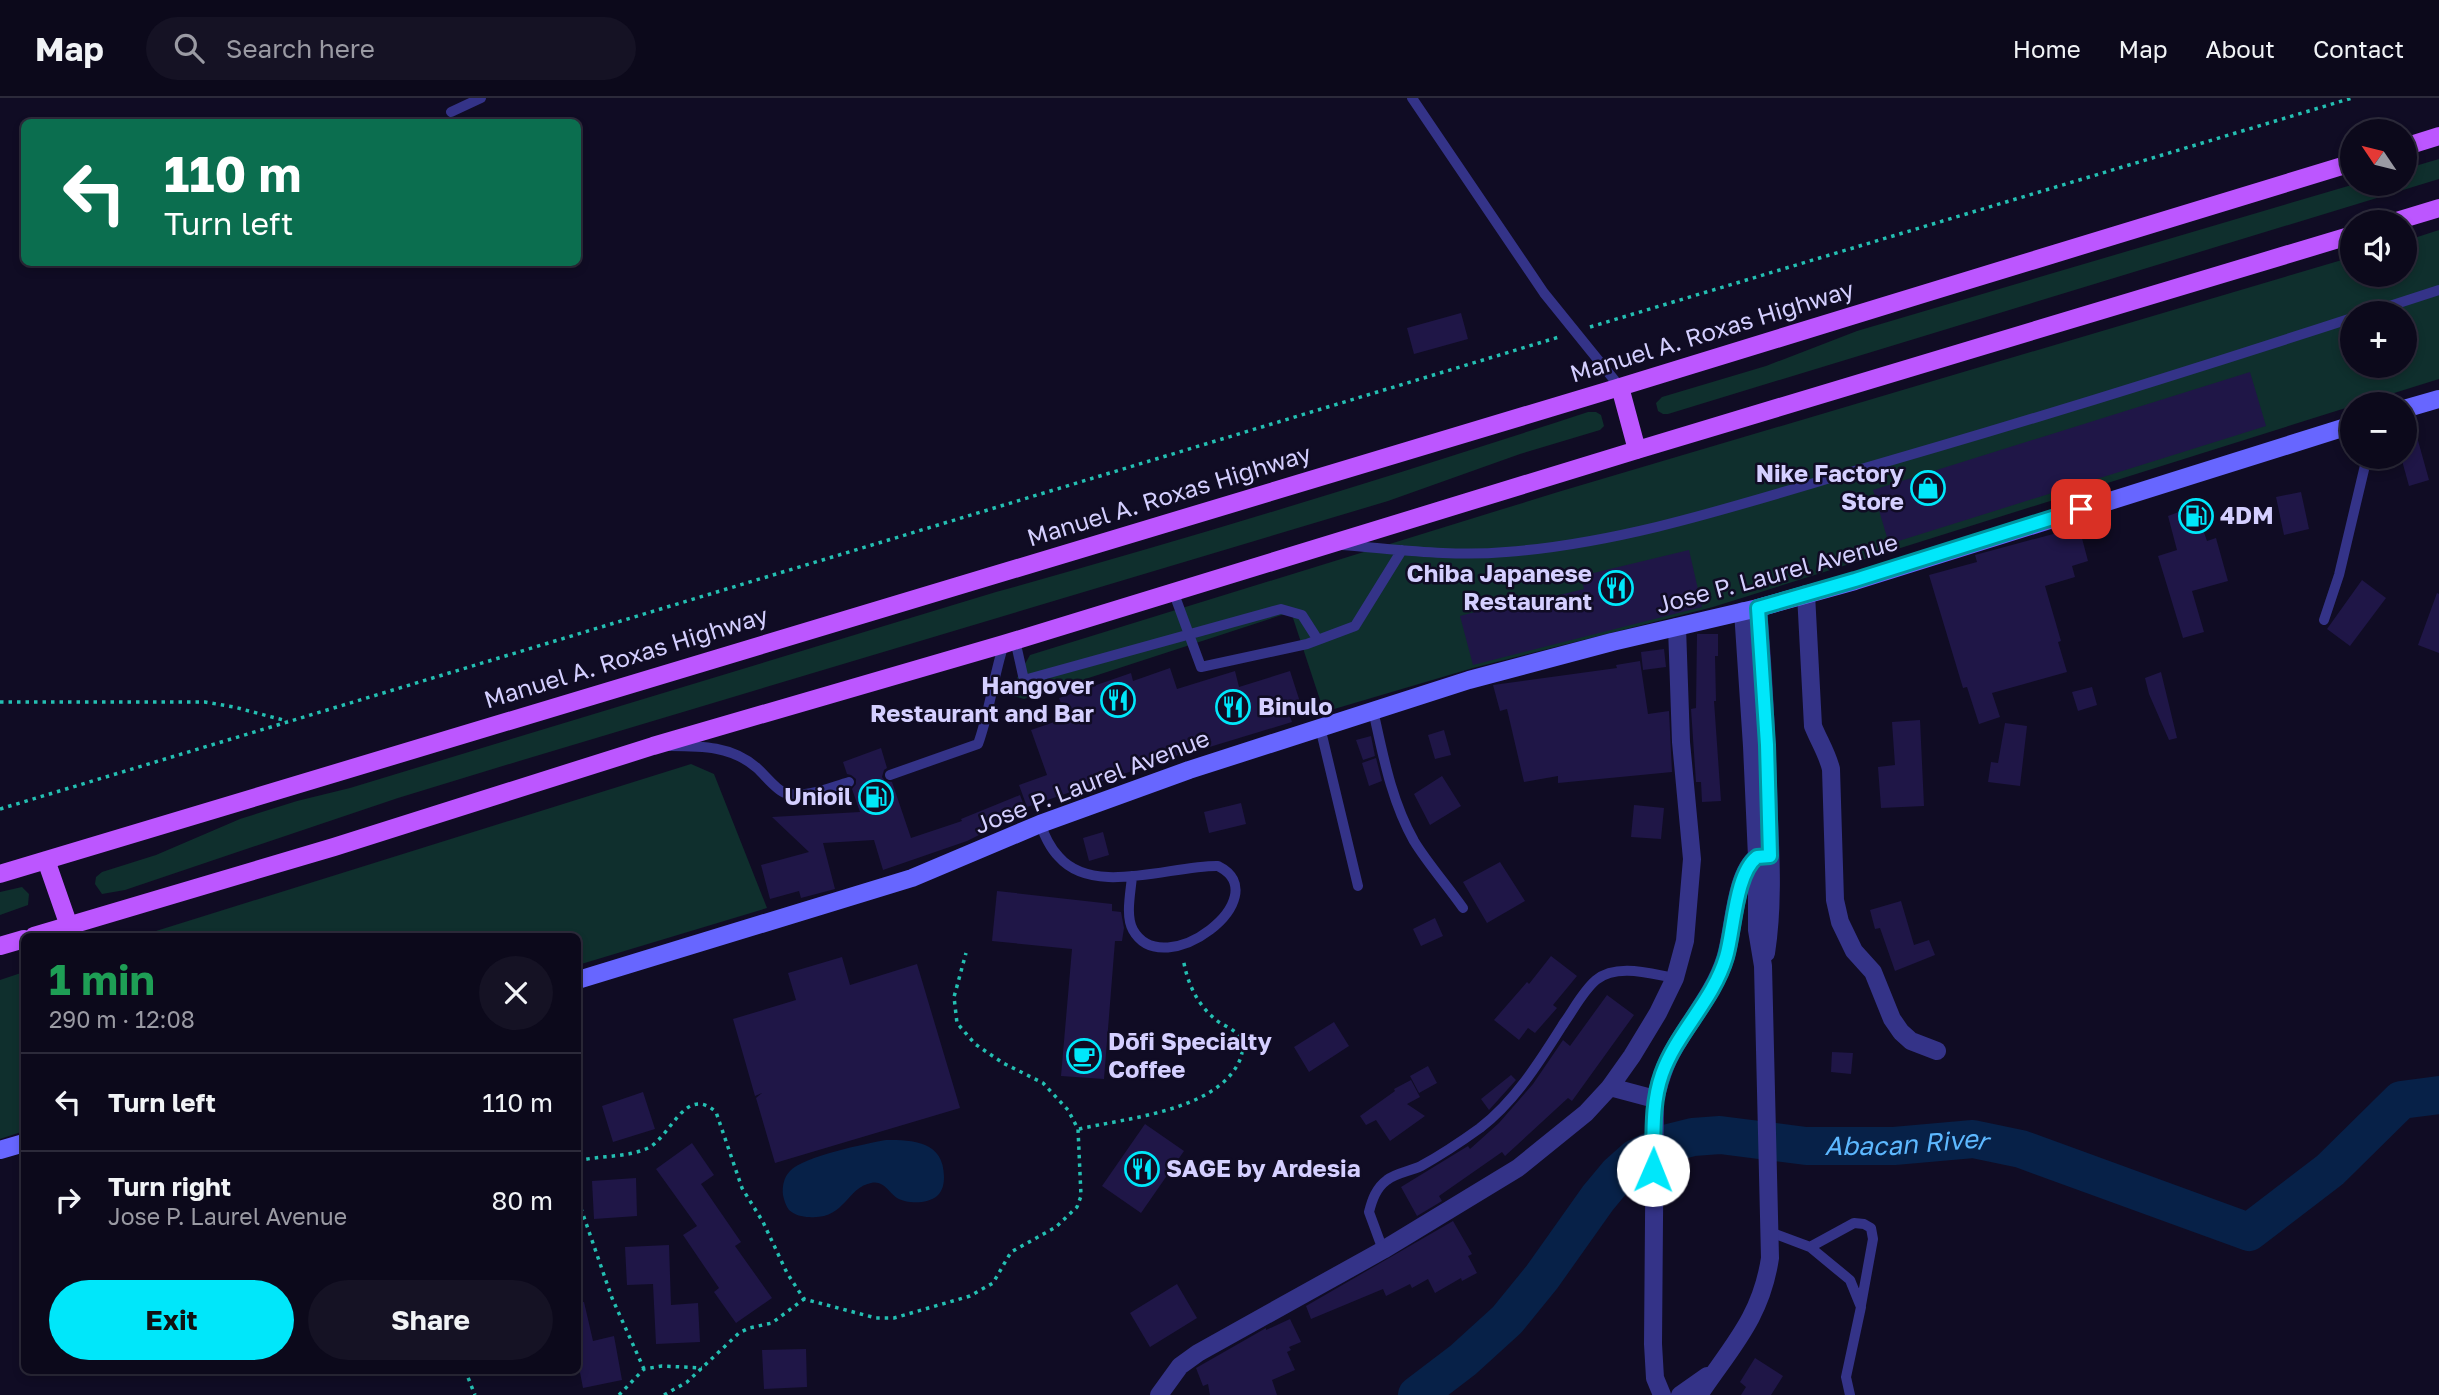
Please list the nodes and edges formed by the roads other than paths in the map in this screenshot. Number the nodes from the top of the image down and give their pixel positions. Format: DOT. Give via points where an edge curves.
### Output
graph roads {
  1 [pos="481,98"];
  2 [pos="1412,98"];
  3 [pos="451,112"];
  4 [pos="2439,136"];
  5 [pos="2417,143"];
  6 [pos="2340,167"];
  7 [pos="2439,208"];
  8 [pos="2417,215"];
  9 [pos="2340,239"];
  10 [pos="2439,290"];
  11 [pos="2405,301"];
  12 [pos="2340,322"];
  13 [pos="1620,387"];
  14 [pos="2439,399"];
  15 [pos="2417,406"];
  16 [pos="2340,429"];
  17 [pos="1637,450"];
  18 [pos="2364,469"];
  19 [pos="1328,544"];
  20 [pos="1402,550"];
  21 [pos="1173,591"];
  22 [pos="1807,594"];
  23 [pos="1750,609"];
  24 [pos="2324,620"];
  25 [pos="1677,627"];
  26 [pos="1188,634"];
  27 [pos="1318,640"];
  28 [pos="1009,642"];
  29 [pos="1373,710"];
  30 [pos="1320,727"];
  31 [pos="653,746"];
  32 [pos="890,775"];
  33 [pos="849,782"];
  34 [pos="1040,824"];
  35 [pos="1764,856"];
  36 [pos="47,860"];
  37 [pos="0,874"];
  38 [pos="1132,876"];
  39 [pos="1358,886"];
  40 [pos="1463,908"];
  41 [pos="69,926"];
  42 [pos="44,933"];
  43 [pos="21,940"];
  44 [pos="0,946"];
  45 [pos="1675,978"];
  46 [pos="581,979"];
  47 [pos="1937,1051"];
  48 [pos="1610,1087"];
  49 [pos="1655,1099"];
  50 [pos="21,1144"];
  51 [pos="0,1150"];
  52 [pos="1770,1231"];
  53 [pos="1810,1247"];
  54 [pos="1383,1250"];
  55 [pos="1861,1307"];
  56 [pos="1716,1370"];
  57 [pos="1159,1395"];
  58 [pos="1662,1395"];
  59 [pos="1680,1395"];
  60 [pos="1699,1395"];
  61 [pos="1850,1395"];
  1 -- 3 [label="lane"];
  2 -- 13 [label="lane" via="1521,261"];
  4 -- 5 [label="main road"];
  6 -- 13 [label="main road, Manuel A. Roxas Highway"];
  7 -- 8 [label="main road"];
  9 -- 17 [label="main road"];
  10 -- 11 [label="lane"];
  12 -- 20 [label="lane" via="1924,451 1668,524 1505,552"];
  13 -- 17 [label="main road"];
  13 -- 36 [label="main road, Manuel A. Roxas Highway"];
  14 -- 15 [label="street"];
  16 -- 22 [label="street, Jose P. Laurel Avenue"];
  17 -- 19 [label="main road"];
  18 -- 24 [label="lane"];
  19 -- 20 [label="lane"];
  19 -- 21 [label="main road"];
  20 -- 27 [label="lane" via="1355,626"];
  21 -- 26 [label="lane"];
  21 -- 28 [label="main road"];
  22 -- 23 [label="street, Jose P. Laurel Avenue"];
  22 -- 47 [label="street" via="1813,726 1831,769 1835,900 1840,922 1854,951 1873,972 1901,1032"];
  23 -- 25 [label="street, Jose P. Laurel Avenue"];
  23 -- 35 [label="street"];
  25 -- 29 [label="street, Jose P. Laurel Avenue" via="1505,670"];
  25 -- 45 [label="street" via="1692,859 1685,941"];
  26 -- 27 [label="lane" via="1281,609 1302,615"];
  26 -- 27 [label="lane" via="1201,667"];
  26 -- 28 [label="lane" via="1024,680"];
  28 -- 31 [label="main road"];
  28 -- 32 [label="lane" via="993,676 978,744"];
  29 -- 30 [label="street, Jose P. Laurel Avenue"];
  29 -- 40 [label="lane" via="1404,821"];
  30 -- 34 [label="street, Jose P. Laurel Avenue"];
  30 -- 39 [label="lane"];
  31 -- 33 [label="lane" via="714,747 735,754 755,765 782,793 798,795"];
  31 -- 41 [label="main road"];
  34 -- 38 [label="lane" via="1049,844 1069,866 1094,877"];
  34 -- 46 [label="street, Jose P. Laurel Avenue" via="912,878"];
  35 -- 49 [label="street" via="1749,865 1744,876 1726,958 1670,1056"];
  35 -- 52 [label="street" via="1757,930 1763,966"];
  36 -- 37 [label="main road, Manuel A. Roxas Highway"];
  36 -- 41 [label="main road"];
  38 -- 38 [label="lane" via="1218,866 1233,878 1234,903 1228,914 1183,946 1154,945 1133,930"];
  41 -- 42 [label="main road"];
  43 -- 44 [label="main road"];
  45 -- 48 [label="street"];
  45 -- 54 [label="lane" via="1633,971 1598,979 1505,1105 1481,1127 1378,1189 1369,1212"];
  48 -- 49 [label="street"];
  48 -- 54 [label="street" via="1587,1114 1518,1168"];
  49 -- 58 [label="street" via="1654,1367"];
  50 -- 51 [label="street"];
  52 -- 53 [label="lane"];
  52 -- 56 [label="street" via="1767,1281 1760,1303"];
  53 -- 55 [label="lane" via="1850,1280"];
  53 -- 55 [label="lane" via="1854,1223 1871,1228"];
  54 -- 57 [label="street" via="1198,1353 1180,1366"];
  55 -- 61 [label="lane" via="1846,1377"];
  56 -- 59 [label="street"];
  56 -- 60 [label="street"];
}
